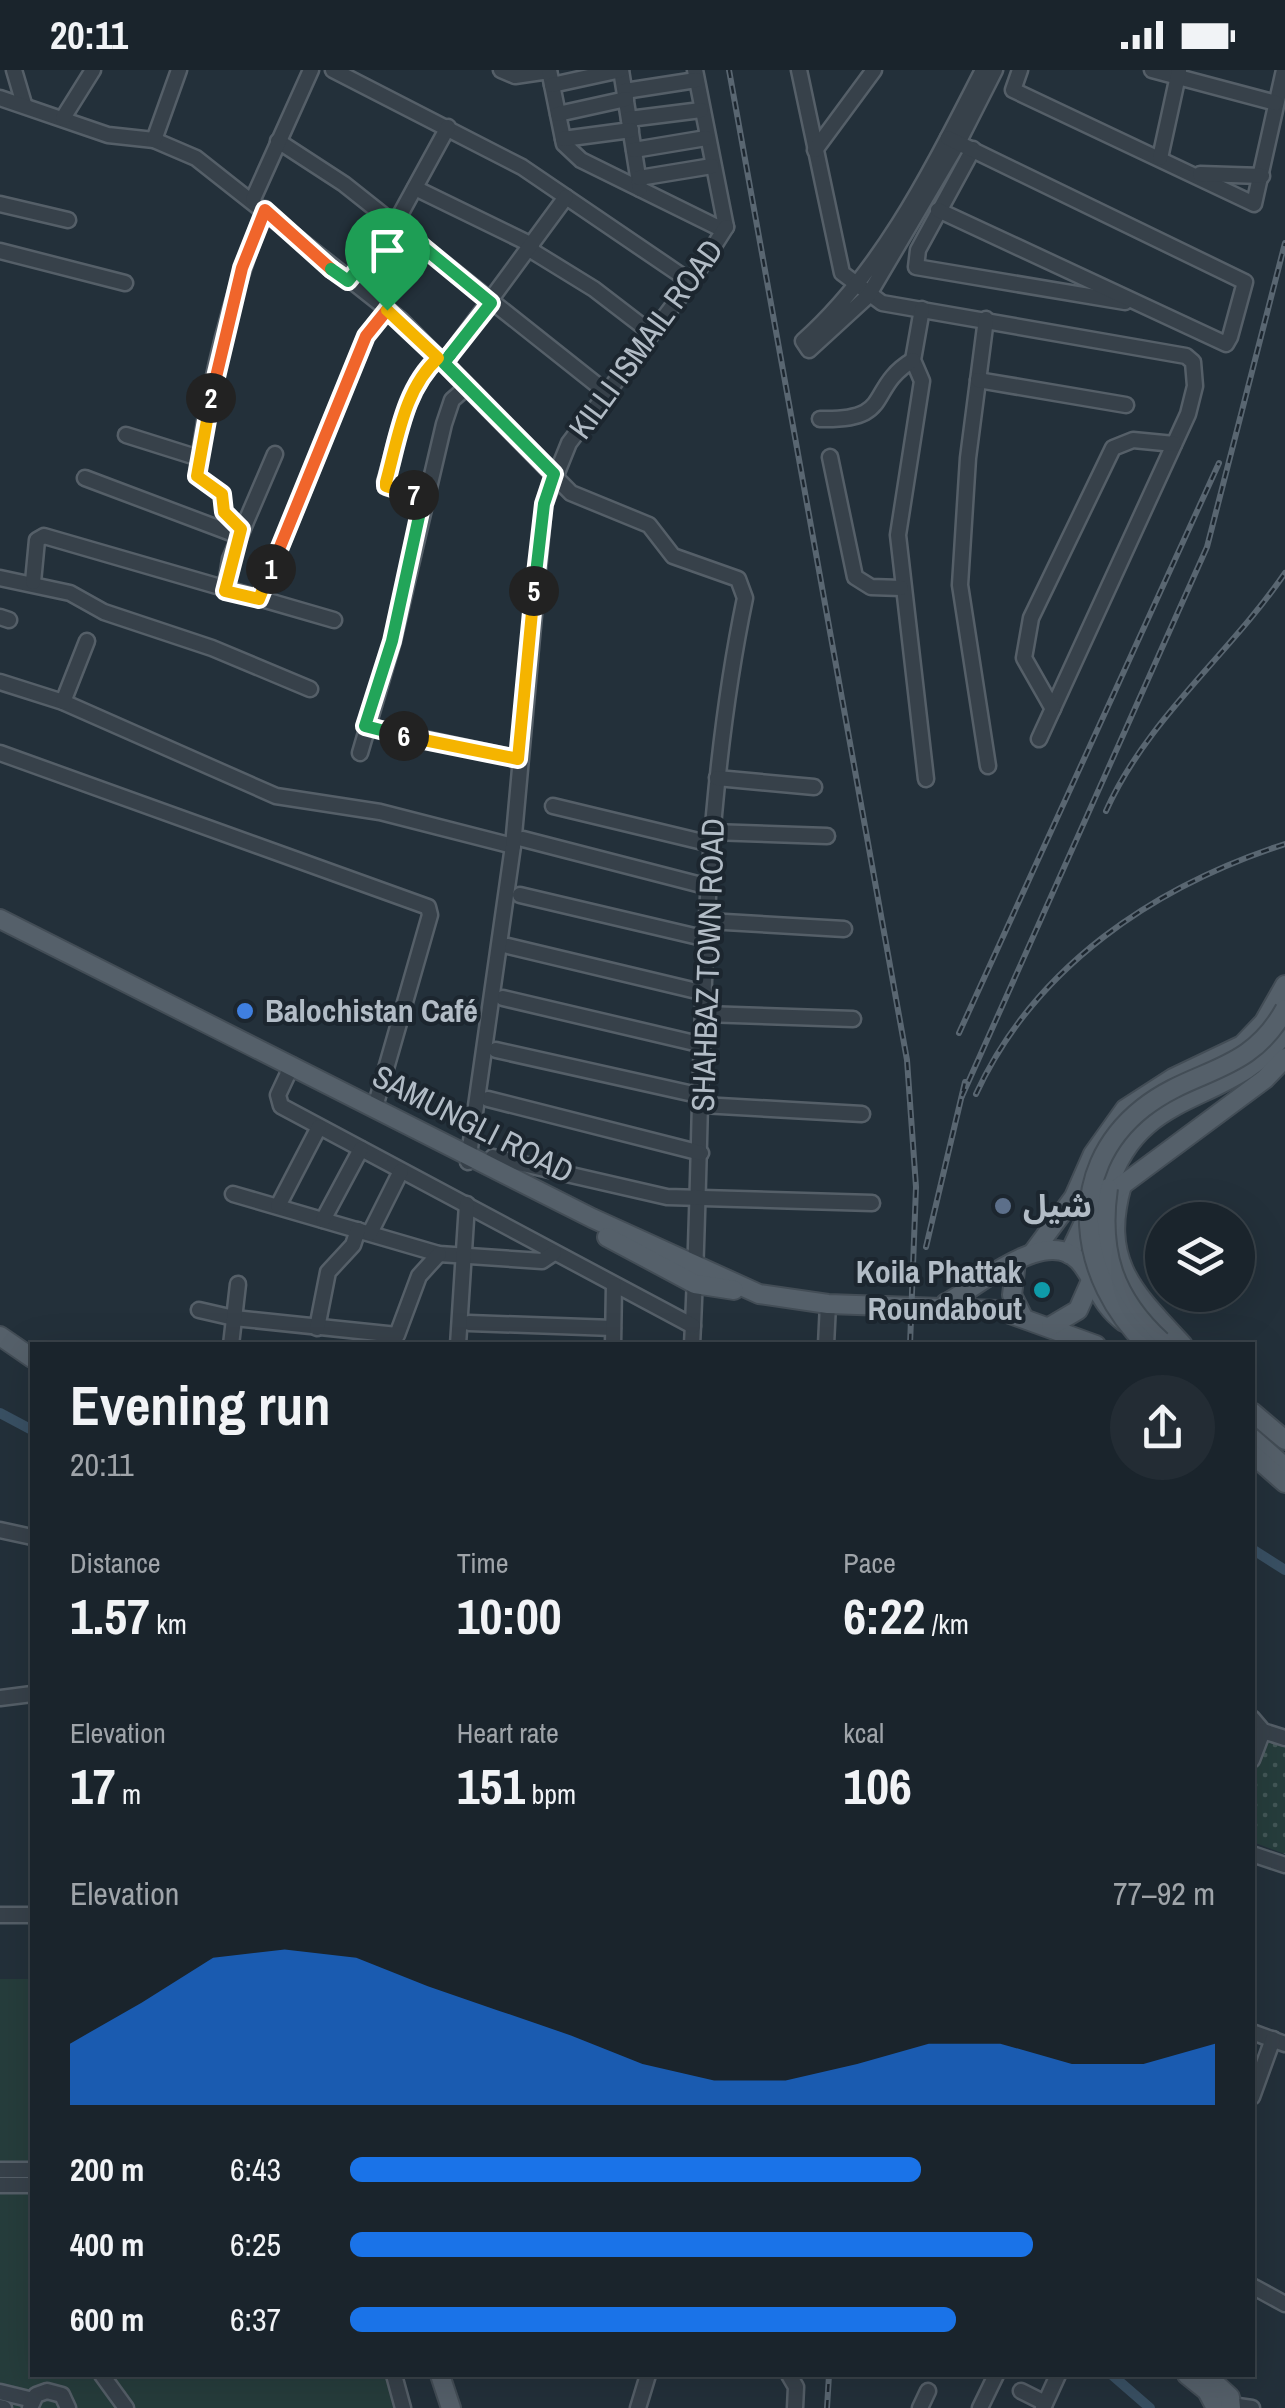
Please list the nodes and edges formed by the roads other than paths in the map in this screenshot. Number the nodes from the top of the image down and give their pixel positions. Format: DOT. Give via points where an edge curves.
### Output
graph roads {
  1 [pos="14,70"];
  2 [pos="93,70"];
  3 [pos="179,70"];
  4 [pos="310,70"];
  5 [pos="333,70"];
  6 [pos="501,70"];
  7 [pos="622,70"];
  8 [pos="800,70"];
  9 [pos="874,70"];
  10 [pos="983,70"];
  11 [pos="995,70"];
  12 [pos="1020,70"];
  13 [pos="1152,70"];
  14 [pos="1284,70"];
  15 [pos="1178,74"];
  16 [pos="550,75"];
  17 [pos="696,75"];
  18 [pos="625,95"];
  19 [pos="0,98"];
  20 [pos="24,104"];
  21 [pos="1276,104"];
  22 [pos="702,110"];
  23 [pos="558,114"];
  24 [pos="63,118"];
  25 [pos="630,125"];
  26 [pos="448,128"];
  27 [pos="706,138"];
  28 [pos="563,139"];
  29 [pos="154,140"];
  30 [pos="278,141"];
  31 [pos="960,143"];
  32 [pos="634,150"];
  33 [pos="815,150"];
  34 [pos="1160,158"];
  35 [pos="712,166"];
  36 [pos="1194,174"];
  37 [pos="1262,176"];
  38 [pos="640,184"];
  39 [pos="415,188"];
  40 [pos="566,197"];
  41 [pos="0,204"];
  42 [pos="259,204"];
  43 [pos="938,210"];
  44 [pos="68,220"];
  45 [pos="395,224"];
  46 [pos="726,227"];
  47 [pos="530,247"];
  48 [pos="0,251"];
  49 [pos="348,281"];
  50 [pos="125,282"];
  51 [pos="691,282"];
  52 [pos="862,292"];
  53 [pos="491,303"];
  54 [pos="1144,304"];
  55 [pos="922,309"];
  56 [pos="387,310"];
  57 [pos="986,319"];
  58 [pos="650,332"];
  59 [pos="806,345"];
  60 [pos="913,360"];
  61 [pos="441,361"];
  62 [pos="978,380"];
  63 [pos="467,387"];
  64 [pos="606,392"];
  65 [pos="1126,406"];
  66 [pos="820,420"];
  67 [pos="126,434"];
  68 [pos="1174,444"];
  69 [pos="275,454"];
  70 [pos="830,457"];
  71 [pos="199,458"];
  72 [pos="554,474"];
  73 [pos="86,478"];
  74 [pos="423,498"];
  75 [pos="240,533"];
  76 [pos="0,578"];
  77 [pos="33,582"];
  78 [pos="901,588"];
  79 [pos="225,591"];
  80 [pos="259,599"];
  81 [pos="334,620"];
  82 [pos="87,641"];
  83 [pos="0,682"];
  84 [pos="310,689"];
  85 [pos="64,702"];
  86 [pos="1053,709"];
  87 [pos="365,726"];
  88 [pos="1039,738"];
  89 [pos="360,752"];
  90 [pos="0,753"];
  91 [pos="518,759"];
  92 [pos="988,766"];
  93 [pos="717,778"];
  94 [pos="926,779"];
  95 [pos="814,787"];
  96 [pos="553,806"];
  97 [pos="827,836"];
  98 [pos="711,838"];
  99 [pos="518,843"];
  100 [pos="709,886"];
  101 [pos="520,895"];
  102 [pos="0,919"];
  103 [pos="708,921"];
  104 [pos="844,929"];
  105 [pos="0,930"];
  106 [pos="707,940"];
  107 [pos="508,946"];
  108 [pos="1285,984"];
  109 [pos="705,993"];
  110 [pos="503,998"];
  111 [pos="1285,1008"];
  112 [pos="704,1014"];
  113 [pos="853,1019"];
  114 [pos="1285,1032"];
  115 [pos="703,1045"];
  116 [pos="496,1050"];
  117 [pos="1285,1058"];
  118 [pos="290,1070"];
  119 [pos="488,1099"];
  120 [pos="702,1100"];
  121 [pos="375,1108"];
  122 [pos="862,1114"];
  123 [pos="319,1127"];
  124 [pos="360,1149"];
  125 [pos="702,1153"];
  126 [pos="493,1157"];
  127 [pos="469,1159"];
  128 [pos="401,1171"];
  129 [pos="1122,1184"];
  130 [pos="233,1194"];
  131 [pos="701,1198"];
  132 [pos="872,1203"];
  133 [pos="467,1204"];
  134 [pos="278,1206"];
  135 [pos="324,1220"];
  136 [pos="364,1232"];
  137 [pos="1034,1251"];
  138 [pos="554,1253"];
  139 [pos="439,1254"];
  140 [pos="465,1254"];
  141 [pos="1069,1254"];
  142 [pos="1016,1262"];
  143 [pos="695,1275"];
  144 [pos="1090,1283"];
  145 [pos="238,1284"];
  146 [pos="614,1286"];
  147 [pos="828,1304"];
  148 [pos="941,1306"];
  149 [pos="200,1310"];
  150 [pos="1022,1315"];
  151 [pos="234,1318"];
  152 [pos="469,1323"];
  153 [pos="693,1326"];
  154 [pos="1051,1326"];
  155 [pos="317,1328"];
  156 [pos="613,1328"];
  157 [pos="0,1336"];
  158 [pos="231,1342"];
  159 [pos="458,1342"];
  160 [pos="613,1342"];
  161 [pos="692,1342"];
  162 [pos="826,1342"];
  163 [pos="1089,1342"];
  164 [pos="1143,1342"];
  165 [pos="1157,1342"];
  166 [pos="1159,1342"];
  167 [pos="1180,1342"];
  168 [pos="30,1357"];
  169 [pos="1255,1415"];
  170 [pos="1255,1429"];
  171 [pos="1285,1440"];
  172 [pos="1255,1441"];
  173 [pos="1285,1454"];
  174 [pos="1256,1459"];
  175 [pos="1285,1466"];
  176 [pos="1285,1483"];
  177 [pos="0,1530"];
  178 [pos="30,1537"];
  179 [pos="30,1694"];
  180 [pos="0,1698"];
  181 [pos="1255,1722"];
  182 [pos="1263,1731"];
  183 [pos="1285,1738"];
  184 [pos="1255,1752"];
  185 [pos="1255,1855"];
  186 [pos="1285,1865"];
  187 [pos="0,1915"];
  188 [pos="30,1915"];
  189 [pos="1255,2033"];
  190 [pos="1279,2042"];
  191 [pos="1255,2091"];
  192 [pos="0,2170"];
  193 [pos="30,2170"];
  194 [pos="30,2184"];
  195 [pos="0,2185"];
  196 [pos="1255,2288"];
  197 [pos="1285,2304"];
  198 [pos="103,2377"];
  199 [pos="395,2377"];
  200 [pos="441,2377"];
  201 [pos="647,2377"];
  202 [pos="789,2377"];
  203 [pos="995,2377"];
  204 [pos="1057,2377"];
  205 [pos="1190,2377"];
  206 [pos="1207,2377"];
  207 [pos="1022,2390"];
  208 [pos="928,2391"];
  209 [pos="0,2392"];
  210 [pos="35,2400"];
  211 [pos="65,2401"];
  212 [pos="1044,2406"];
  213 [pos="1224,2406"];
  214 [pos="84,2408"];
  215 [pos="126,2408"];
  216 [pos="403,2408"];
  217 [pos="450,2408"];
  218 [pos="638,2408"];
  219 [pos="796,2408"];
  220 [pos="920,2408"];
  221 [pos="980,2408"];
  222 [pos="1252,2408"];
  1 -- 20 [label="street"];
  2 -- 24 [label="street"];
  3 -- 29 [label="street"];
  4 -- 30 [label="street"];
  5 -- 26 [label="street"];
  6 -- 16 [label="street"];
  7 -- 16 [label="street"];
  7 -- 18 [label="street"];
  8 -- 33 [label="street"];
  9 -- 33 [label="street"];
  10 -- 31 [label="street"];
  11 -- 31 [label="street"];
  12 -- 34 [label="street" via="1013,90"];
  13 -- 15 [label="street"];
  14 -- 21 [label="street"];
  15 -- 21 [label="street"];
  15 -- 34 [label="street"];
  16 -- 23 [label="street"];
  17 -- 18 [label="street"];
  17 -- 22 [label="street"];
  18 -- 23 [label="street"];
  18 -- 25 [label="street"];
  19 -- 20 [label="street"];
  20 -- 24 [label="street"];
  21 -- 37 [label="street"];
  22 -- 25 [label="street"];
  22 -- 27 [label="street"];
  23 -- 28 [label="street"];
  24 -- 29 [label="street" via="108,135"];
  25 -- 28 [label="street"];
  25 -- 32 [label="street"];
  26 -- 39 [label="street"];
  26 -- 40 [label="street"];
  27 -- 32 [label="street"];
  27 -- 35 [label="street"];
  28 -- 38 [label="street" via="581,160"];
  29 -- 42 [label="street" via="196,158"];
  30 -- 42 [label="street"];
  30 -- 45 [label="street"];
  31 -- 43 [label="street"];
  31 -- 52 [label="street"];
  31 -- 54 [label="street" via="1245,282 1226,344"];
  32 -- 38 [label="street"];
  33 -- 52 [label="street" via="842,274"];
  34 -- 36 [label="street"];
  35 -- 38 [label="street"];
  35 -- 46 [label="street"];
  36 -- 37 [label="street"];
  36 -- 37 [label="street" via="1254,204"];
  38 -- 46 [label="street"];
  39 -- 45 [label="street"];
  39 -- 47 [label="street"];
  40 -- 47 [label="street"];
  40 -- 51 [label="street"];
  41 -- 44 [label="street"];
  42 -- 49 [label="street"];
  42 -- 71 [label="street"];
  43 -- 54 [label="street"];
  43 -- 54 [label="street" via="916,267"];
  45 -- 49 [label="street"];
  45 -- 53 [label="street"];
  46 -- 51 [label="street, KILLI ISMAIL ROAD"];
  47 -- 53 [label="street"];
  47 -- 58 [label="street"];
  48 -- 50 [label="street"];
  49 -- 56 [label="street"];
  51 -- 58 [label="street, KILLI ISMAIL ROAD"];
  52 -- 55 [label="street"];
  52 -- 59 [label="street"];
  53 -- 61 [label="street"];
  53 -- 64 [label="street"];
  55 -- 57 [label="street"];
  55 -- 60 [label="street"];
  56 -- 61 [label="street"];
  56 -- 80 [label="street" via="366,336"];
  57 -- 62 [label="street"];
  57 -- 68 [label="street" via="1186,356 1195,386"];
  58 -- 64 [label="street, KILLI ISMAIL ROAD"];
  60 -- 66 [label="street" via="867,414"];
  60 -- 78 [label="street" via="922,381 898,535"];
  61 -- 63 [label="street"];
  61 -- 74 [label="street" via="420,378 386,482"];
  62 -- 65 [label="street"];
  62 -- 92 [label="street" via="960,584"];
  63 -- 72 [label="street"];
  63 -- 74 [label="street" via="452,400"];
  64 -- 72 [label="street, KILLI ISMAIL ROAD"];
  67 -- 71 [label="street"];
  68 -- 86 [label="street"];
  68 -- 86 [label="street" via="1133,440 1113,448 1031,618 1024,658"];
  69 -- 75 [label="street"];
  70 -- 78 [label="street" via="855,577 872,587"];
  71 -- 75 [label="street" via="197,476 222,494 224,512"];
  72 -- 91 [label="street, KILLI ISMAIL ROAD" via="544,504"];
  72 -- 93 [label="street, SHAHBAZ TOWN ROAD" via="571,494 649,525 673,556 738,579 743,588"];
  73 -- 75 [label="street"];
  74 -- 87 [label="street" via="392,641"];
  75 -- 79 [label="street"];
  76 -- 77 [label="street"];
  77 -- 79 [label="street" via="44,536"];
  77 -- 84 [label="street"];
  78 -- 94 [label="street"];
  79 -- 80 [label="street"];
  80 -- 81 [label="street"];
  82 -- 85 [label="street"];
  83 -- 85 [label="street"];
  85 -- 99 [label="street" via="276,796"];
  86 -- 88 [label="street"];
  87 -- 89 [label="street"];
  87 -- 91 [label="street"];
  90 -- 121 [label="street" via="428,908"];
  91 -- 99 [label="street, KILLI ISMAIL ROAD"];
  93 -- 95 [label="street"];
  93 -- 98 [label="street, SHAHBAZ TOWN ROAD"];
  96 -- 98 [label="street"];
  97 -- 98 [label="street"];
  98 -- 100 [label="street, SHAHBAZ TOWN ROAD"];
  99 -- 100 [label="street"];
  99 -- 127 [label="street, KILLI ISMAIL ROAD"];
  100 -- 103 [label="street, SHAHBAZ TOWN ROAD"];
  101 -- 106 [label="street"];
  102 -- 118 [label="main road, SAMUNGLI ROAD"];
  103 -- 104 [label="street"];
  103 -- 106 [label="street, SHAHBAZ TOWN ROAD"];
  105 -- 118 [label="main road, SAMUNGLI ROAD"];
  106 -- 109 [label="street, SHAHBAZ TOWN ROAD"];
  107 -- 109 [label="street"];
  108 -- 137 [label="main road" via="1264,1022 1242,1044 1125,1109"];
  109 -- 112 [label="street, SHAHBAZ TOWN ROAD"];
  110 -- 115 [label="street"];
  111 -- 164 [label="main road, bridge" via="1252,1052 1144,1106 1116,1136 1098,1170 1089,1223 1098,1278 1116,1313"];
  112 -- 113 [label="street"];
  112 -- 115 [label="street, SHAHBAZ TOWN ROAD"];
  114 -- 166 [label="main road, bridge" via="1244,1072 1150,1120 1114,1168 1104,1215 1110,1272"];
  115 -- 120 [label="street, SHAHBAZ TOWN ROAD"];
  116 -- 120 [label="street"];
  117 -- 129 [label="main road"];
  118 -- 121 [label="main road, SAMUNGLI ROAD"];
  118 -- 123 [label="street" via="278,1095 281,1106"];
  118 -- 127 [label="main road, SAMUNGLI ROAD"];
  119 -- 125 [label="street"];
  120 -- 122 [label="street"];
  120 -- 125 [label="street, SHAHBAZ TOWN ROAD"];
  121 -- 127 [label="main road, SAMUNGLI ROAD"];
  123 -- 124 [label="street"];
  123 -- 134 [label="street"];
  124 -- 128 [label="street"];
  124 -- 135 [label="street"];
  125 -- 131 [label="street, SHAHBAZ TOWN ROAD"];
  126 -- 131 [label="street"];
  127 -- 143 [label="main road, SAMUNGLI ROAD"];
  128 -- 133 [label="street"];
  128 -- 136 [label="street"];
  129 -- 141 [label="main road" via="1087,1216"];
  129 -- 167 [label="main road" via="1114,1230 1122,1270"];
  130 -- 134 [label="street"];
  131 -- 132 [label="street"];
  131 -- 143 [label="street, SHAHBAZ TOWN ROAD"];
  133 -- 138 [label="street"];
  133 -- 140 [label="street"];
  134 -- 135 [label="street"];
  135 -- 136 [label="street"];
  136 -- 139 [label="street"];
  136 -- 155 [label="street" via="328,1272"];
  137 -- 141 [label="main road"];
  137 -- 142 [label="main road"];
  138 -- 140 [label="street" via="542,1262"];
  138 -- 146 [label="street"];
  139 -- 140 [label="street"];
  139 -- 155 [label="street" via="419,1276 397,1335"];
  140 -- 159 [label="street"];
  141 -- 144 [label="main road"];
  142 -- 148 [label="main road"];
  142 -- 150 [label="main road" via="1012,1295"];
  143 -- 147 [label="main road, SAMUNGLI ROAD"];
  143 -- 153 [label="street, SHAHBAZ TOWN ROAD"];
  144 -- 154 [label="main road" via="1078,1310"];
  144 -- 165 [label="main road" via="1118,1318"];
  145 -- 151 [label="street"];
  146 -- 153 [label="street"];
  146 -- 156 [label="street"];
  147 -- 148 [label="main road, SAMUNGLI ROAD"];
  147 -- 162 [label="street"];
  148 -- 150 [label="main road, SAMUNGLI ROAD"];
  149 -- 151 [label="street"];
  150 -- 154 [label="main road, SAMUNGLI ROAD"];
  151 -- 155 [label="street"];
  151 -- 158 [label="street"];
  152 -- 156 [label="street"];
  153 -- 161 [label="street, SHAHBAZ TOWN ROAD"];
  154 -- 163 [label="main road, SAMUNGLI ROAD"];
  156 -- 160 [label="street"];
  157 -- 168 [label="main road"];
  169 -- 171 [label="main road"];
  170 -- 173 [label="main road"];
  172 -- 175 [label="main road"];
  174 -- 176 [label="main road"];
  177 -- 178 [label="street"];
  179 -- 180 [label="street"];
  181 -- 182 [label="street"];
  182 -- 183 [label="street"];
  182 -- 184 [label="street"];
  185 -- 186 [label="street"];
  187 -- 188 [label="street"];
  189 -- 190 [label="street"];
  190 -- 191 [label="street"];
  192 -- 193 [label="street"];
  194 -- 195 [label="street"];
  196 -- 197 [label="street"];
  198 -- 215 [label="street"];
  199 -- 216 [label="street"];
  200 -- 217 [label="main road"];
  201 -- 218 [label="street"];
  202 -- 219 [label="street"];
  203 -- 221 [label="street"];
  204 -- 212 [label="street"];
  205 -- 213 [label="main road"];
  206 -- 213 [label="main road"];
  207 -- 212 [label="street"];
  208 -- 220 [label="street"];
  209 -- 210 [label="street"];
  210 -- 211 [label="street"];
  211 -- 214 [label="street"];
  213 -- 222 [label="street"];
}
